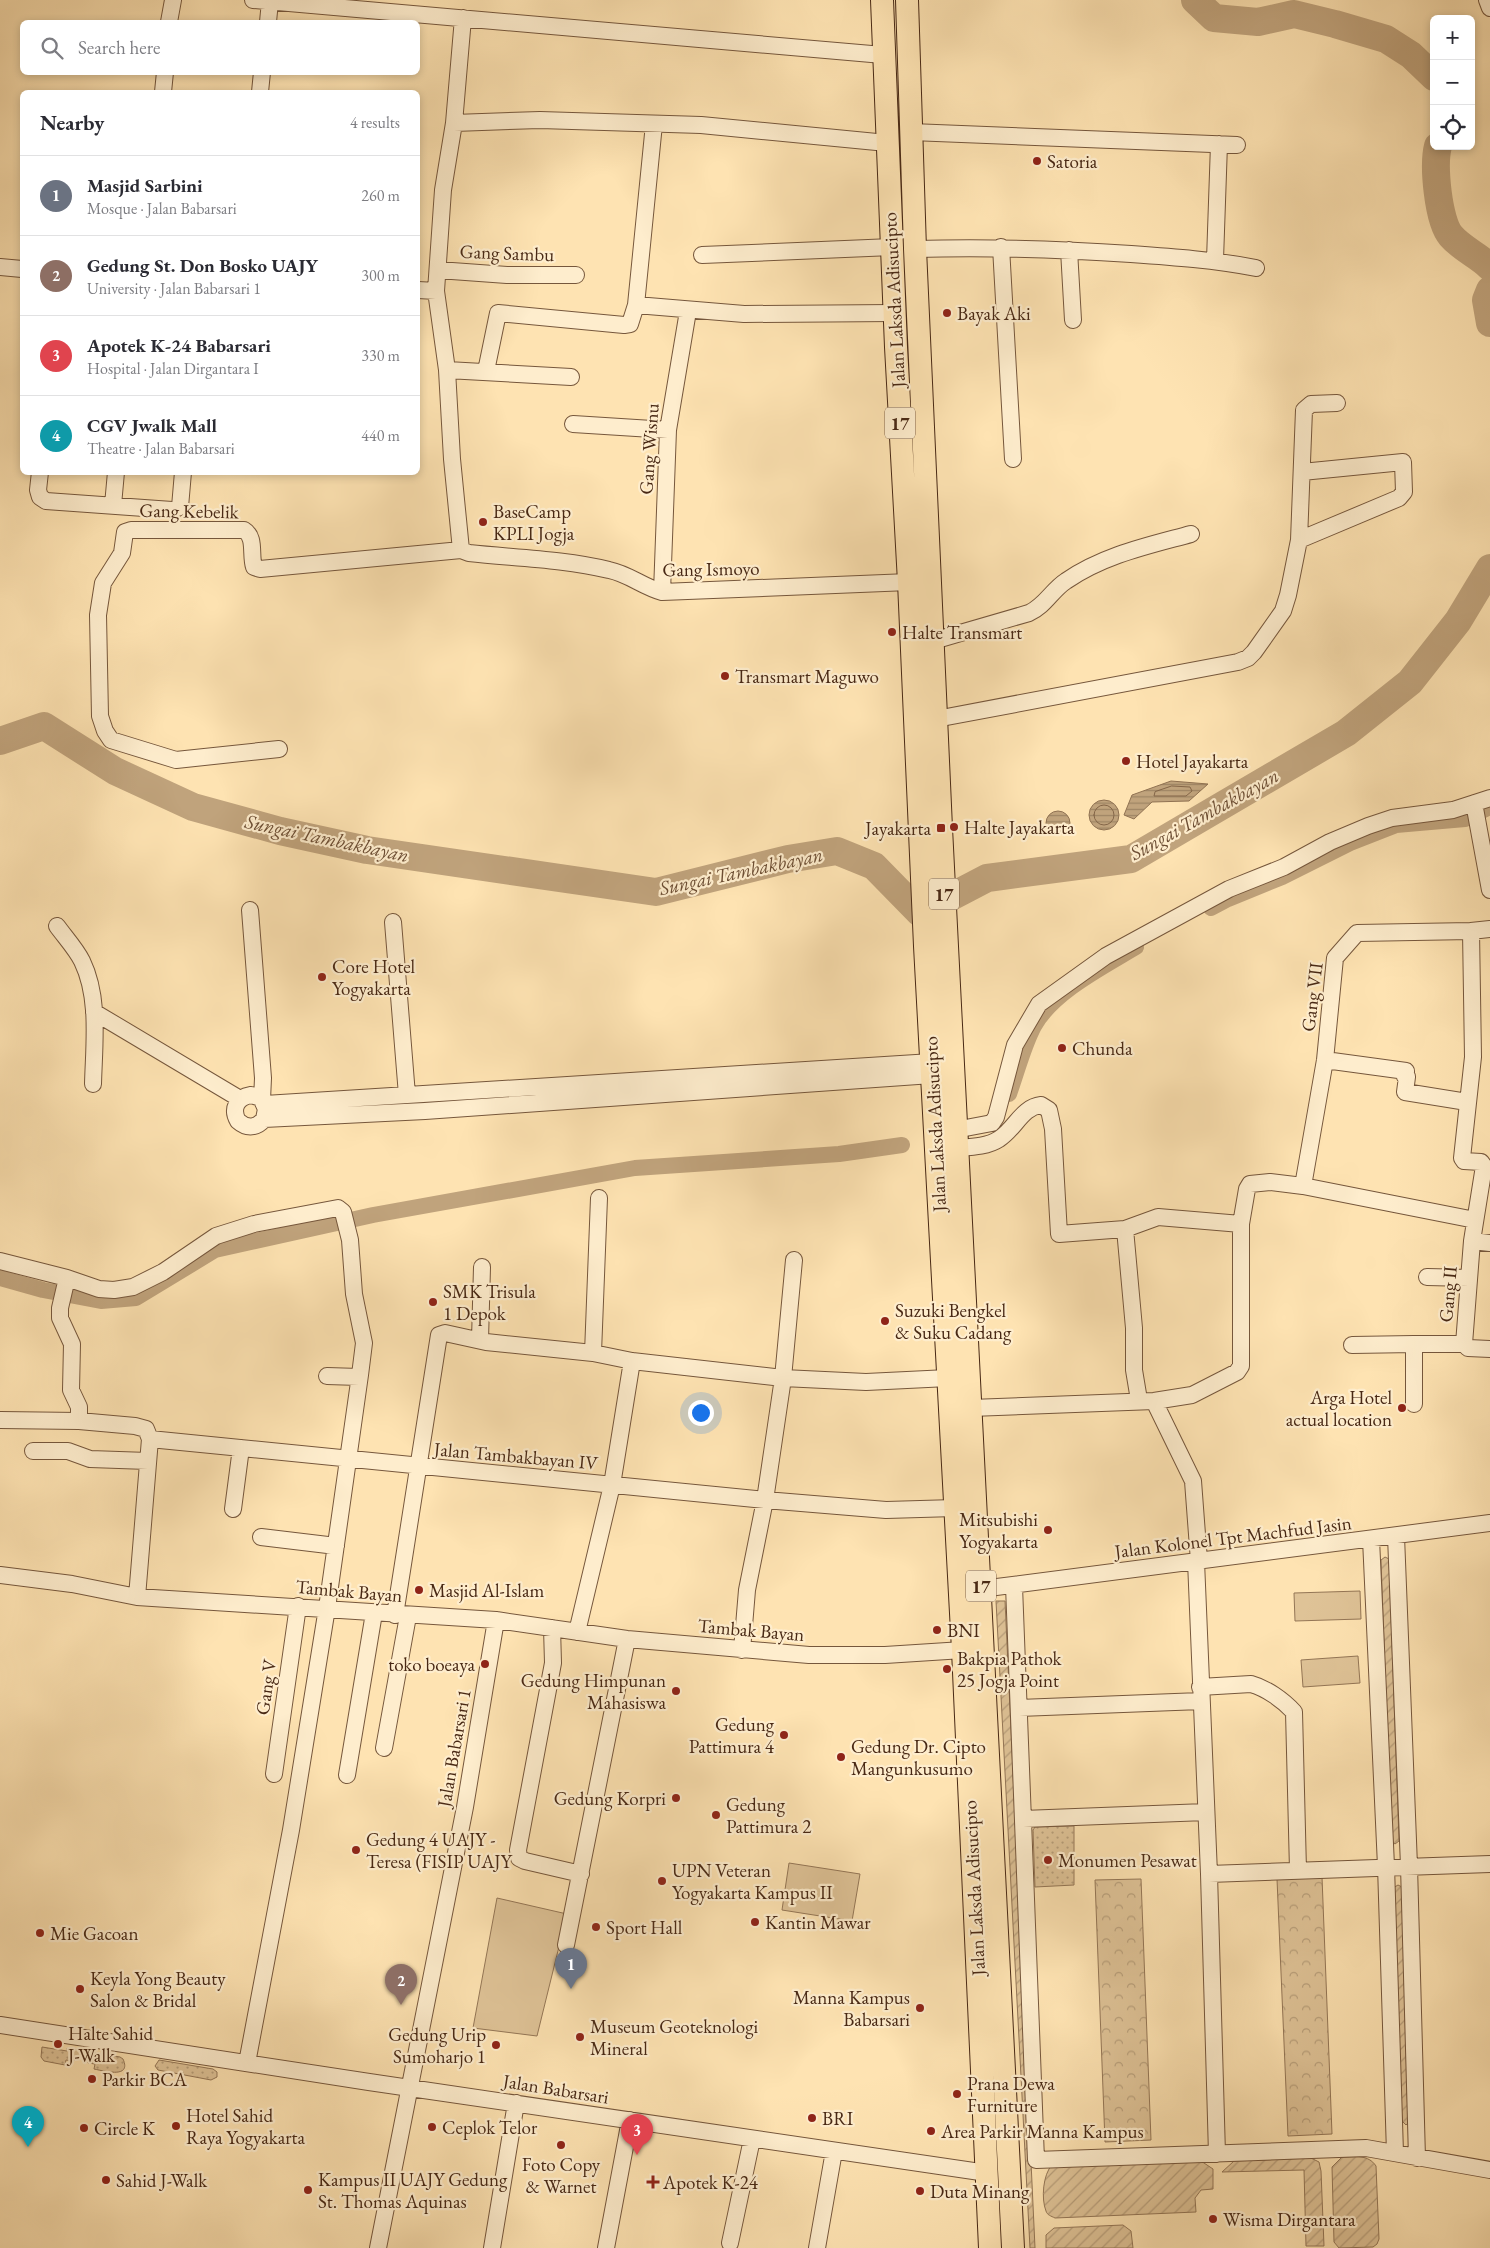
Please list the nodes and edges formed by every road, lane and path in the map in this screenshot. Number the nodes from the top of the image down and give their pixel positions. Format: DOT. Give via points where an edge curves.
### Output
graph roads {
  1 [pos="173,0"];
  2 [pos="882,0"];
  3 [pos="906,0"];
  4 [pos="1487,0"];
  5 [pos="263,1"];
  6 [pos="1490,8"];
  7 [pos="463,18"];
  8 [pos="169,20"];
  9 [pos="268,20"];
  10 [pos="883,55"];
  11 [pos="164,75"];
  12 [pos="262,75"];
  13 [pos="163,90"];
  14 [pos="260,90"];
  15 [pos="454,123"];
  16 [pos="654,124"];
  17 [pos="911,132"];
  18 [pos="887,143"];
  19 [pos="1219,144"];
  20 [pos="1237,145"];
  21 [pos="892,247"];
  22 [pos="1001,247"];
  23 [pos="914,249"];
  24 [pos="1069,250"];
  25 [pos="702,255"];
  26 [pos="1215,260"];
  27 [pos="0,267"];
  28 [pos="1256,268"];
  29 [pos="20,269"];
  30 [pos="438,270"];
  31 [pos="576,275"];
  32 [pos="420,290"];
  33 [pos="436,291"];
  34 [pos="636,305"];
  35 [pos="688,311"];
  36 [pos="894,313"];
  37 [pos="1073,320"];
  38 [pos="447,370"];
  39 [pos="486,371"];
  40 [pos="571,377"];
  41 [pos="1337,403"];
  42 [pos="573,424"];
  43 [pos="668,430"];
  44 [pos="1012,459"];
  45 [pos="1302,472"];
  46 [pos="40,475"];
  47 [pos="116,475"];
  48 [pos="183,475"];
  49 [pos="113,505"];
  50 [pos="1191,534"];
  51 [pos="1299,540"];
  52 [pos="461,550"];
  53 [pos="909,582"];
  54 [pos="662,592"];
  55 [pos="932,641"];
  56 [pos="936,719"];
  57 [pos="279,749"];
  58 [pos="1490,798"];
  59 [pos="1475,812"];
  60 [pos="931,845"];
  61 [pos="1490,890"];
  62 [pos="250,910"];
  63 [pos="393,922"];
  64 [pos="57,926"];
  65 [pos="1490,929"];
  66 [pos="1472,931"];
  67 [pos="936,945"];
  68 [pos="94,1017"];
  69 [pos="1324,1060"];
  70 [pos="932,1068"];
  71 [pos="93,1084"];
  72 [pos="424,1094"];
  73 [pos="407,1095"];
  74 [pos="516,1096"];
  75 [pos="321,1100"];
  76 [pos="238,1101"];
  77 [pos="1467,1102"];
  78 [pos="263,1104"];
  79 [pos="425,1112"];
  80 [pos="323,1117"];
  81 [pos="956,1139"];
  82 [pos="1303,1186"];
  83 [pos="599,1198"];
  84 [pos="1475,1220"];
  85 [pos="1241,1224"];
  86 [pos="1124,1229"];
  87 [pos="1472,1241"];
  88 [pos="1490,1243"];
  89 [pos="794,1260"];
  90 [pos="0,1261"];
  91 [pos="482,1267"];
  92 [pos="1427,1278"];
  93 [pos="1469,1278"];
  94 [pos="66,1281"];
  95 [pos="480,1340"];
  96 [pos="1414,1344"];
  97 [pos="1464,1344"];
  98 [pos="1352,1345"];
  99 [pos="1490,1349"];
  100 [pos="593,1353"];
  101 [pos="632,1361"];
  102 [pos="327,1376"];
  103 [pos="359,1377"];
  104 [pos="783,1378"];
  105 [pos="948,1378"];
  106 [pos="1146,1401"];
  107 [pos="1414,1404"];
  108 [pos="970,1408"];
  109 [pos="0,1420"];
  110 [pos="79,1421"];
  111 [pos="150,1439"];
  112 [pos="241,1448"];
  113 [pos="33,1451"];
  114 [pos="348,1459"];
  115 [pos="148,1460"];
  116 [pos="417,1466"];
  117 [pos="612,1485"];
  118 [pos="765,1500"];
  119 [pos="955,1508"];
  120 [pos="233,1509"];
  121 [pos="1490,1523"];
  122 [pos="1396,1536"];
  123 [pos="261,1537"];
  124 [pos="1371,1539"];
  125 [pos="336,1546"];
  126 [pos="1197,1561"];
  127 [pos="0,1575"];
  128 [pos="1014,1586"];
  129 [pos="981,1589"];
  130 [pos="137,1597"];
  131 [pos="298,1606"];
  132 [pos="327,1608"];
  133 [pos="374,1613"];
  134 [pos="402,1615"];
  135 [pos="496,1620"];
  136 [pos="552,1628"];
  137 [pos="577,1632"];
  138 [pos="627,1639"];
  139 [pos="742,1650"];
  140 [pos="963,1650"];
  141 [pos="1200,1694"];
  142 [pos="1018,1708"];
  143 [pos="384,1748"];
  144 [pos="274,1774"];
  145 [pos="347,1775"];
  146 [pos="1206,1812"];
  147 [pos="1023,1819"];
  148 [pos="1490,1864"];
  149 [pos="1386,1866"];
  150 [pos="1409,1866"];
  151 [pos="1298,1870"];
  152 [pos="581,1874"];
  153 [pos="1209,1874"];
  154 [pos="566,1945"];
  155 [pos="0,2025"];
  156 [pos="247,2063"];
  157 [pos="410,2088"];
  158 [pos="516,2103"];
  159 [pos="630,2120"];
  160 [pos="752,2139"];
  161 [pos="834,2151"];
  162 [pos="1217,2154"];
  163 [pos="1395,2154"];
  164 [pos="1417,2158"];
  165 [pos="1490,2170"];
  166 [pos="987,2173"];
  167 [pos="991,2242"];
  168 [pos="730,2243"];
  169 [pos="378,2248"];
  170 [pos="492,2248"];
  171 [pos="606,2248"];
  172 [pos="817,2248"];
  173 [pos="1014,2248"];
  1 -- 8 [label="street"];
  2 -- 10 [label="highway, Jalan Laksda Adisucipto / 17"];
  3 -- 17 [label="highway, Jalan Laksda Adisucipto / 17"];
  4 -- 6 [label="street"];
  5 -- 7 [label="street"];
  5 -- 9 [label="street"];
  7 -- 10 [label="street"];
  7 -- 15 [label="street"];
  10 -- 18 [label="highway, Jalan Laksda Adisucipto / 17"];
  11 -- 13 [label="street"];
  12 -- 14 [label="street"];
  15 -- 16 [label="street" via="540,120"];
  15 -- 30 [label="street" via="443,190"];
  16 -- 18 [label="street" via="701,125"];
  16 -- 34 [label="street"];
  17 -- 19 [label="street"];
  17 -- 23 [label="highway, Jalan Laksda Adisucipto / 17"];
  18 -- 21 [label="highway, Jalan Laksda Adisucipto / 17"];
  19 -- 20 [label="street"];
  19 -- 26 [label="street"];
  21 -- 25 [label="street"];
  21 -- 36 [label="highway, Jalan Laksda Adisucipto / 17"];
  22 -- 23 [label="street"];
  22 -- 24 [label="street"];
  22 -- 44 [label="street"];
  23 -- 55 [label="highway, Jalan Laksda Adisucipto / 17"];
  24 -- 26 [label="street"];
  24 -- 37 [label="street"];
  26 -- 28 [label="street"];
  27 -- 29 [label="street"];
  30 -- 31 [label="street, Gang Sambu"];
  30 -- 33 [label="street"];
  32 -- 33 [label="street"];
  33 -- 38 [label="street"];
  34 -- 35 [label="street"];
  34 -- 39 [label="street" via="632,321 624,325 498,313"];
  35 -- 36 [label="street"];
  35 -- 43 [label="street, Gang Wisnu"];
  36 -- 53 [label="highway, Jalan Laksda Adisucipto / 17"];
  38 -- 39 [label="street"];
  38 -- 52 [label="street"];
  39 -- 40 [label="street"];
  41 -- 45 [label="street" via="1311,404 1304,410"];
  42 -- 43 [label="street"];
  43 -- 54 [label="street, Gang Wisnu"];
  45 -- 51 [label="street"];
  45 -- 51 [label="street" via="1403,462 1404,492 1399,498"];
  46 -- 49 [label="street" via="38,490 46,501"];
  47 -- 49 [label="street"];
  48 -- 49 [label="street" via="180,507 177,509"];
  50 -- 55 [label="street" via="1114,555 1067,580 1029,614"];
  51 -- 56 [label="street" via="1283,611 1248,658"];
  52 -- 54 [label="street, Gang Ismoyo" via="608,569"];
  52 -- 57 [label="street, Gang Kebelik" via="260,569 254,567 252,539 244,530 125,532 122,553 103,583 98,615 100,716 111,740 176,760"];
  53 -- 54 [label="street, Gang Ismoyo"];
  53 -- 60 [label="highway, Jalan Laksda Adisucipto / 17"];
  55 -- 56 [label="highway, Jalan Laksda Adisucipto / 17"];
  56 -- 60 [label="highway, Jalan Laksda Adisucipto / 17"];
  58 -- 59 [label="street"];
  59 -- 61 [label="street"];
  59 -- 81 [label="street" via="1453,810 1392,818 1368,826 1284,867 1229,889 1106,956 1039,1004 1015,1045 996,1117 992,1123"];
  60 -- 67 [label="highway, Jalan Laksda Adisucipto / 17"];
  62 -- 78 [label="street"];
  63 -- 73 [label="street"];
  64 -- 68 [label="street" via="85,968"];
  65 -- 66 [label="street, Gang VII"];
  66 -- 69 [label="street, Gang VII" via="1357,933 1335,958"];
  66 -- 77 [label="street" via="1474,1033"];
  67 -- 70 [label="highway, Jalan Laksda Adisucipto / 17"];
  67 -- 81 [label="highway, Jalan Laksda Adisucipto / 17"];
  68 -- 71 [label="street"];
  68 -- 76 [label="street"];
  69 -- 77 [label="street" via="1406,1071 1405,1092"];
  69 -- 82 [label="street, Gang VII"];
  70 -- 74 [label="street"];
  70 -- 105 [label="highway, Jalan Laksda Adisucipto / 17"];
  72 -- 73 [label="street"];
  72 -- 74 [label="street"];
  72 -- 79 [label="street"];
  73 -- 75 [label="street"];
  74 -- 79 [label="street"];
  75 -- 78 [label="street"];
  75 -- 80 [label="street"];
  76 -- 78 [label="street" via="250,1095"];
  76 -- 78 [label="street" via="234,1112 242,1124 252,1127 257,1126"];
  77 -- 84 [label="street, Gang II" via="1462,1158 1464,1161 1481,1162 1484,1166"];
  78 -- 80 [label="street"];
  79 -- 80 [label="street"];
  81 -- 86 [label="street" via="981,1145 999,1139 1031,1106 1041,1105 1049,1110 1053,1129 1059,1234"];
  81 -- 108 [label="highway, Jalan Laksda Adisucipto / 17"];
  82 -- 84 [label="street"];
  82 -- 85 [label="street" via="1270,1182 1250,1184"];
  83 -- 100 [label="street"];
  84 -- 87 [label="street, Gang II"];
  85 -- 86 [label="street" via="1158,1217"];
  85 -- 106 [label="street" via="1240,1370 1192,1395"];
  86 -- 106 [label="street" via="1134,1328 1134,1370"];
  87 -- 88 [label="street"];
  87 -- 93 [label="street, Gang II"];
  89 -- 104 [label="street"];
  90 -- 94 [label="street"];
  91 -- 95 [label="street"];
  92 -- 93 [label="street"];
  93 -- 97 [label="street, Gang II"];
  94 -- 103 [label="street" via="99,1289 133,1287 163,1272 216,1236 338,1208 343,1212 350,1240 354,1294 364,1343"];
  94 -- 110 [label="street" via="60,1318 72,1344 71,1390 79,1407"];
  95 -- 100 [label="street"];
  95 -- 116 [label="street" via="445,1333 439,1336"];
  96 -- 97 [label="street"];
  96 -- 98 [label="street"];
  96 -- 107 [label="street"];
  97 -- 99 [label="street, Gang II" via="1468,1348"];
  100 -- 101 [label="street"];
  101 -- 104 [label="street"];
  101 -- 117 [label="street"];
  102 -- 103 [label="street"];
  103 -- 114 [label="street"];
  104 -- 105 [label="street" via="866,1382"];
  104 -- 118 [label="street"];
  105 -- 119 [label="highway, Jalan Laksda Adisucipto / 17"];
  106 -- 108 [label="street"];
  106 -- 126 [label="street" via="1193,1482"];
  108 -- 129 [label="highway, Jalan Laksda Adisucipto / 17"];
  109 -- 110 [label="street"];
  110 -- 111 [label="street" via="142,1427"];
  111 -- 112 [label="street, Jalan Tambakbayan IV"];
  111 -- 115 [label="street"];
  112 -- 114 [label="street, Jalan Tambakbayan IV"];
  112 -- 120 [label="street"];
  113 -- 115 [label="street" via="68,1451 90,1459"];
  114 -- 116 [label="street, Jalan Tambakbayan IV"];
  114 -- 125 [label="street"];
  115 -- 130 [label="street"];
  116 -- 117 [label="street, Jalan Tambakbayan IV"];
  116 -- 134 [label="street"];
  117 -- 118 [label="street, Jalan Tambakbayan IV"];
  117 -- 137 [label="street"];
  118 -- 119 [label="street, Jalan Tambakbayan IV" via="886,1510"];
  118 -- 139 [label="street" via="747,1590"];
  119 -- 140 [label="highway, Jalan Laksda Adisucipto / 17"];
  121 -- 122 [label="street, Jalan Kolonel Tpt Machfud Jasin"];
  122 -- 124 [label="street, Jalan Kolonel Tpt Machfud Jasin"];
  122 -- 150 [label="street"];
  123 -- 125 [label="street"];
  124 -- 126 [label="street, Jalan Kolonel Tpt Machfud Jasin"];
  124 -- 149 [label="street"];
  125 -- 132 [label="street"];
  126 -- 128 [label="street, Jalan Kolonel Tpt Machfud Jasin"];
  126 -- 141 [label="street"];
  127 -- 130 [label="street, Tambak Bayan" via="72,1584"];
  128 -- 129 [label="street, Jalan Kolonel Tpt Machfud Jasin"];
  128 -- 142 [label="street"];
  129 -- 173 [label="highway, Jalan Laksda Adisucipto / 17"];
  130 -- 131 [label="street, Tambak Bayan"];
  131 -- 132 [label="street, Tambak Bayan"];
  131 -- 144 [label="street, Gang V"];
  132 -- 133 [label="street, Tambak Bayan"];
  132 -- 156 [label="street" via="291,1830"];
  133 -- 134 [label="street, Tambak Bayan"];
  133 -- 145 [label="street"];
  134 -- 135 [label="street, Tambak Bayan"];
  134 -- 143 [label="street"];
  135 -- 136 [label="street, Tambak Bayan"];
  135 -- 157 [label="street, Jalan Babarsari 1" via="465,1807"];
  136 -- 137 [label="street, Tambak Bayan"];
  136 -- 152 [label="street" via="553,1663 518,1850 519,1858 525,1861"];
  137 -- 138 [label="street, Tambak Bayan"];
  138 -- 139 [label="street, Tambak Bayan"];
  138 -- 152 [label="street"];
  139 -- 140 [label="street, Tambak Bayan" via="809,1655 885,1655"];
  140 -- 166 [label="highway, Jalan Laksda Adisucipto / 17"];
  141 -- 142 [label="street"];
  141 -- 146 [label="street"];
  141 -- 151 [label="street" via="1251,1684 1294,1712"];
  142 -- 147 [label="street"];
  146 -- 147 [label="street"];
  146 -- 153 [label="street"];
  147 -- 162 [label="street" via="1036,2160"];
  148 -- 150 [label="street"];
  149 -- 150 [label="street"];
  149 -- 151 [label="street"];
  149 -- 163 [label="street"];
  150 -- 164 [label="street"];
  151 -- 153 [label="street"];
  152 -- 154 [label="street"];
  153 -- 162 [label="street"];
  155 -- 156 [label="street, Jalan Babarsari"];
  156 -- 157 [label="street, Jalan Babarsari"];
  157 -- 158 [label="street, Jalan Babarsari"];
  157 -- 169 [label="street, Jalan Babarsari 1"];
  158 -- 159 [label="street, Jalan Babarsari"];
  158 -- 170 [label="street"];
  159 -- 160 [label="street, Jalan Babarsari"];
  159 -- 171 [label="street"];
  160 -- 161 [label="street, Jalan Babarsari"];
  160 -- 168 [label="street"];
  161 -- 166 [label="street, Jalan Babarsari"];
  161 -- 172 [label="street"];
  162 -- 163 [label="street" via="1366,2148"];
  163 -- 164 [label="street"];
  164 -- 165 [label="street"];
  166 -- 167 [label="highway, Jalan Laksda Adisucipto / 17"];
}
